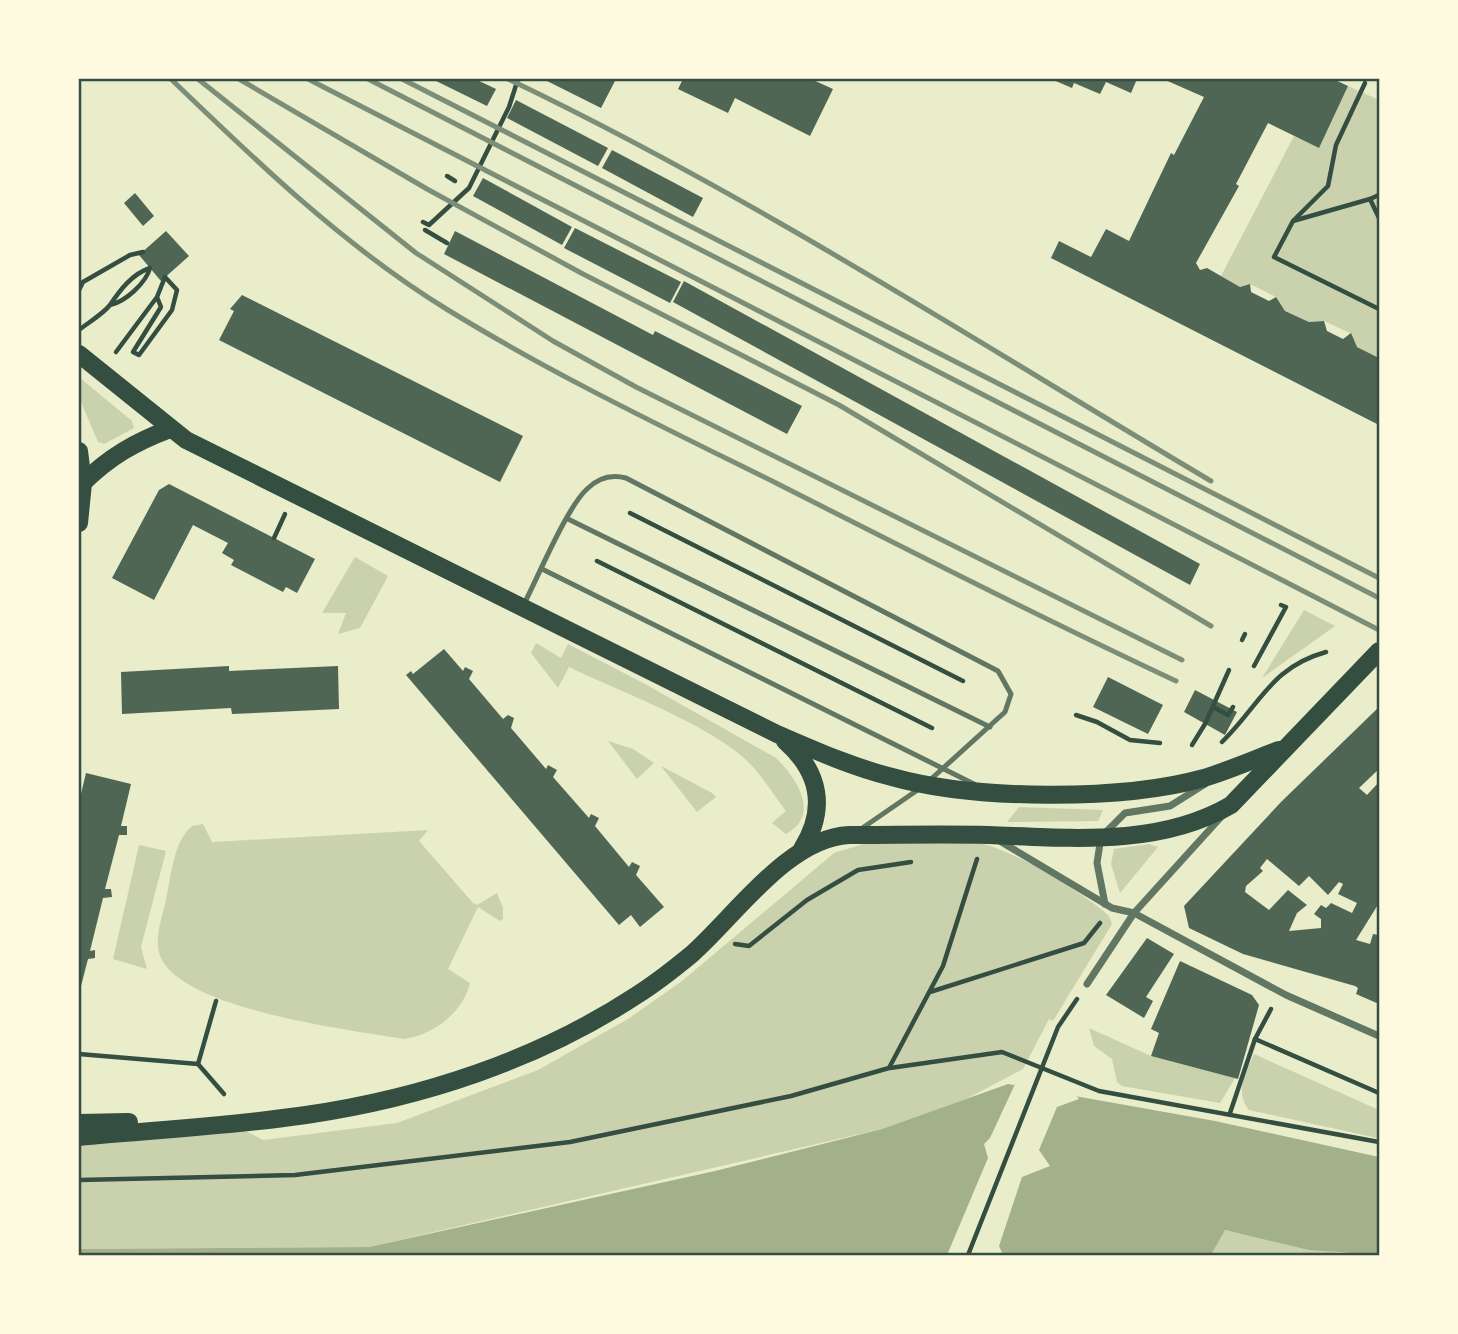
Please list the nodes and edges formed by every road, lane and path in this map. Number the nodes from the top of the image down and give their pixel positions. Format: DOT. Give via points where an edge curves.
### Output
graph roads {
  1 [pos="518,79"];
  2 [pos="1365,83"];
  3 [pos="447,176"];
  4 [pos="454,181"];
  5 [pos="1379,195"];
  6 [pos="1370,199"];
  7 [pos="1379,218"];
  8 [pos="1293,221"];
  9 [pos="423,222"];
  10 [pos="425,230"];
  11 [pos="447,243"];
  12 [pos="143,252"];
  13 [pos="79,290"];
  14 [pos="157,298"];
  15 [pos="110,305"];
  16 [pos="1379,310"];
  17 [pos="79,331"];
  18 [pos="79,354"];
  19 [pos="100,373"];
  20 [pos="170,429"];
  21 [pos="79,451"];
  22 [pos="83,483"];
  23 [pos="286,513"];
  24 [pos="630,513"];
  25 [pos="568,519"];
  26 [pos="79,523"];
  27 [pos="274,537"];
  28 [pos="597,561"];
  29 [pos="542,569"];
  30 [pos="1281,605"];
  31 [pos="523,607"];
  32 [pos="1245,634"];
  33 [pos="1242,640"];
  34 [pos="1326,652"];
  35 [pos="1379,652"];
  36 [pos="1254,666"];
  37 [pos="1229,670"];
  38 [pos="963,681"];
  39 [pos="1213,707"];
  40 [pos="1233,707"];
  41 [pos="1076,715"];
  42 [pos="990,727"];
  43 [pos="932,728"];
  44 [pos="777,734"];
  45 [pos="1222,742"];
  46 [pos="1160,743"];
  47 [pos="1192,745"];
  48 [pos="1283,748"];
  49 [pos="944,769"];
  50 [pos="1223,772"];
  51 [pos="925,785"];
  52 [pos="989,791"];
  53 [pos="1231,805"];
  54 [pos="849,835"];
  55 [pos="989,835"];
  56 [pos="1101,837"];
  57 [pos="800,853"];
  58 [pos="965,858"];
  59 [pos="914,861"];
  60 [pos="1108,906"];
  61 [pos="1134,913"];
  62 [pos="732,943"];
  63 [pos="1087,984"];
  64 [pos="929,993"];
  65 [pos="216,1001"];
  66 [pos="1275,1002"];
  67 [pos="1379,1037"];
  68 [pos="1255,1039"];
  69 [pos="79,1054"];
  70 [pos="198,1064"];
  71 [pos="889,1068"];
  72 [pos="1379,1093"];
  73 [pos="224,1094"];
  74 [pos="1230,1113"];
  75 [pos="255,1119"];
  76 [pos="79,1123"];
  77 [pos="79,1137"];
  78 [pos="1379,1142"];
  79 [pos="79,1180"];
  80 [pos="968,1255"];
  1 -- 9 [label="path" via="510,108 471,189 429,225"];
  2 -- 8 [label="path" via="1336,145 1328,186"];
  3 -- 4 [label="path"];
  5 -- 6 [label="path"];
  6 -- 7 [label="path"];
  6 -- 8 [label="path"];
  8 -- 16 [label="path" via="1275,257"];
  10 -- 11 [label="path"];
  12 -- 13 [label="path" via="83,282"];
  14 -- 14 [label="path" via="161,307 133,352 139,355 172,310 177,290 165,277"];
  14 -- 19 [label="path"];
  15 -- 15 [label="path" via="113,296 150,268 147,277"];
  15 -- 17 [label="path"];
  18 -- 19 [label="main road"];
  19 -- 20 [label="main road"];
  20 -- 22 [label="main road" via="116,454"];
  20 -- 31 [label="main road"];
  21 -- 22 [label="main road"];
  22 -- 26 [label="main road"];
  23 -- 27 [label="path"];
  24 -- 38 [label="path"];
  25 -- 29 [label="lane"];
  25 -- 42 [label="lane"];
  25 -- 42 [label="lane" via="580,496 593,484 612,475 626,478 988,663 1011,694 1005,712"];
  28 -- 43 [label="path"];
  29 -- 31 [label="lane"];
  29 -- 49 [label="lane"];
  30 -- 36 [label="path" via="1286,607"];
  31 -- 44 [label="main road"];
  32 -- 33 [label="path"];
  34 -- 45 [label="path" via="1283,670"];
  35 -- 48 [label="main road"];
  37 -- 39 [label="path"];
  39 -- 40 [label="path" via="1228,715"];
  39 -- 47 [label="path"];
  41 -- 46 [label="path" via="1130,740"];
  42 -- 49 [label="lane"];
  44 -- 51 [label="main road" via="859,767"];
  44 -- 57 [label="main road" via="805,763 817,791 815,825"];
  48 -- 50 [label="main road"];
  48 -- 53 [label="main road"];
  49 -- 51 [label="lane"];
  49 -- 52 [label="lane"];
  50 -- 52 [label="main road" via="1123,792"];
  50 -- 56 [label="street" via="1170,806 1125,813"];
  51 -- 52 [label="main road"];
  51 -- 54 [label="lane"];
  53 -- 56 [label="main road" via="1185,826"];
  53 -- 61 [label="street"];
  54 -- 55 [label="main road"];
  54 -- 57 [label="main road" via="823,839"];
  55 -- 56 [label="main road"];
  55 -- 60 [label="street"];
  56 -- 60 [label="street" via="1097,863"];
  57 -- 75 [label="main road" via="692,954 639,994 580,1029 519,1058 438,1085 339,1109"];
  58 -- 64 [label="path" via="978,856 943,966"];
  59 -- 62 [label="path" via="858,870 807,900 749,946"];
  60 -- 61 [label="street"];
  60 -- 64 [label="path" via="1084,943"];
  61 -- 63 [label="street"];
  61 -- 67 [label="street" via="1286,995"];
  63 -- 80 [label="path" via="1058,1027"];
  64 -- 71 [label="path"];
  65 -- 70 [label="path"];
  66 -- 68 [label="path"];
  68 -- 72 [label="path"];
  68 -- 74 [label="path"];
  69 -- 70 [label="path"];
  70 -- 73 [label="path"];
  71 -- 74 [label="path" via="1002,1052 1099,1091"];
  71 -- 79 [label="path" via="791,1096 570,1142 295,1175"];
  74 -- 78 [label="path"];
  75 -- 76 [label="main road"];
  75 -- 77 [label="main road"];
}
